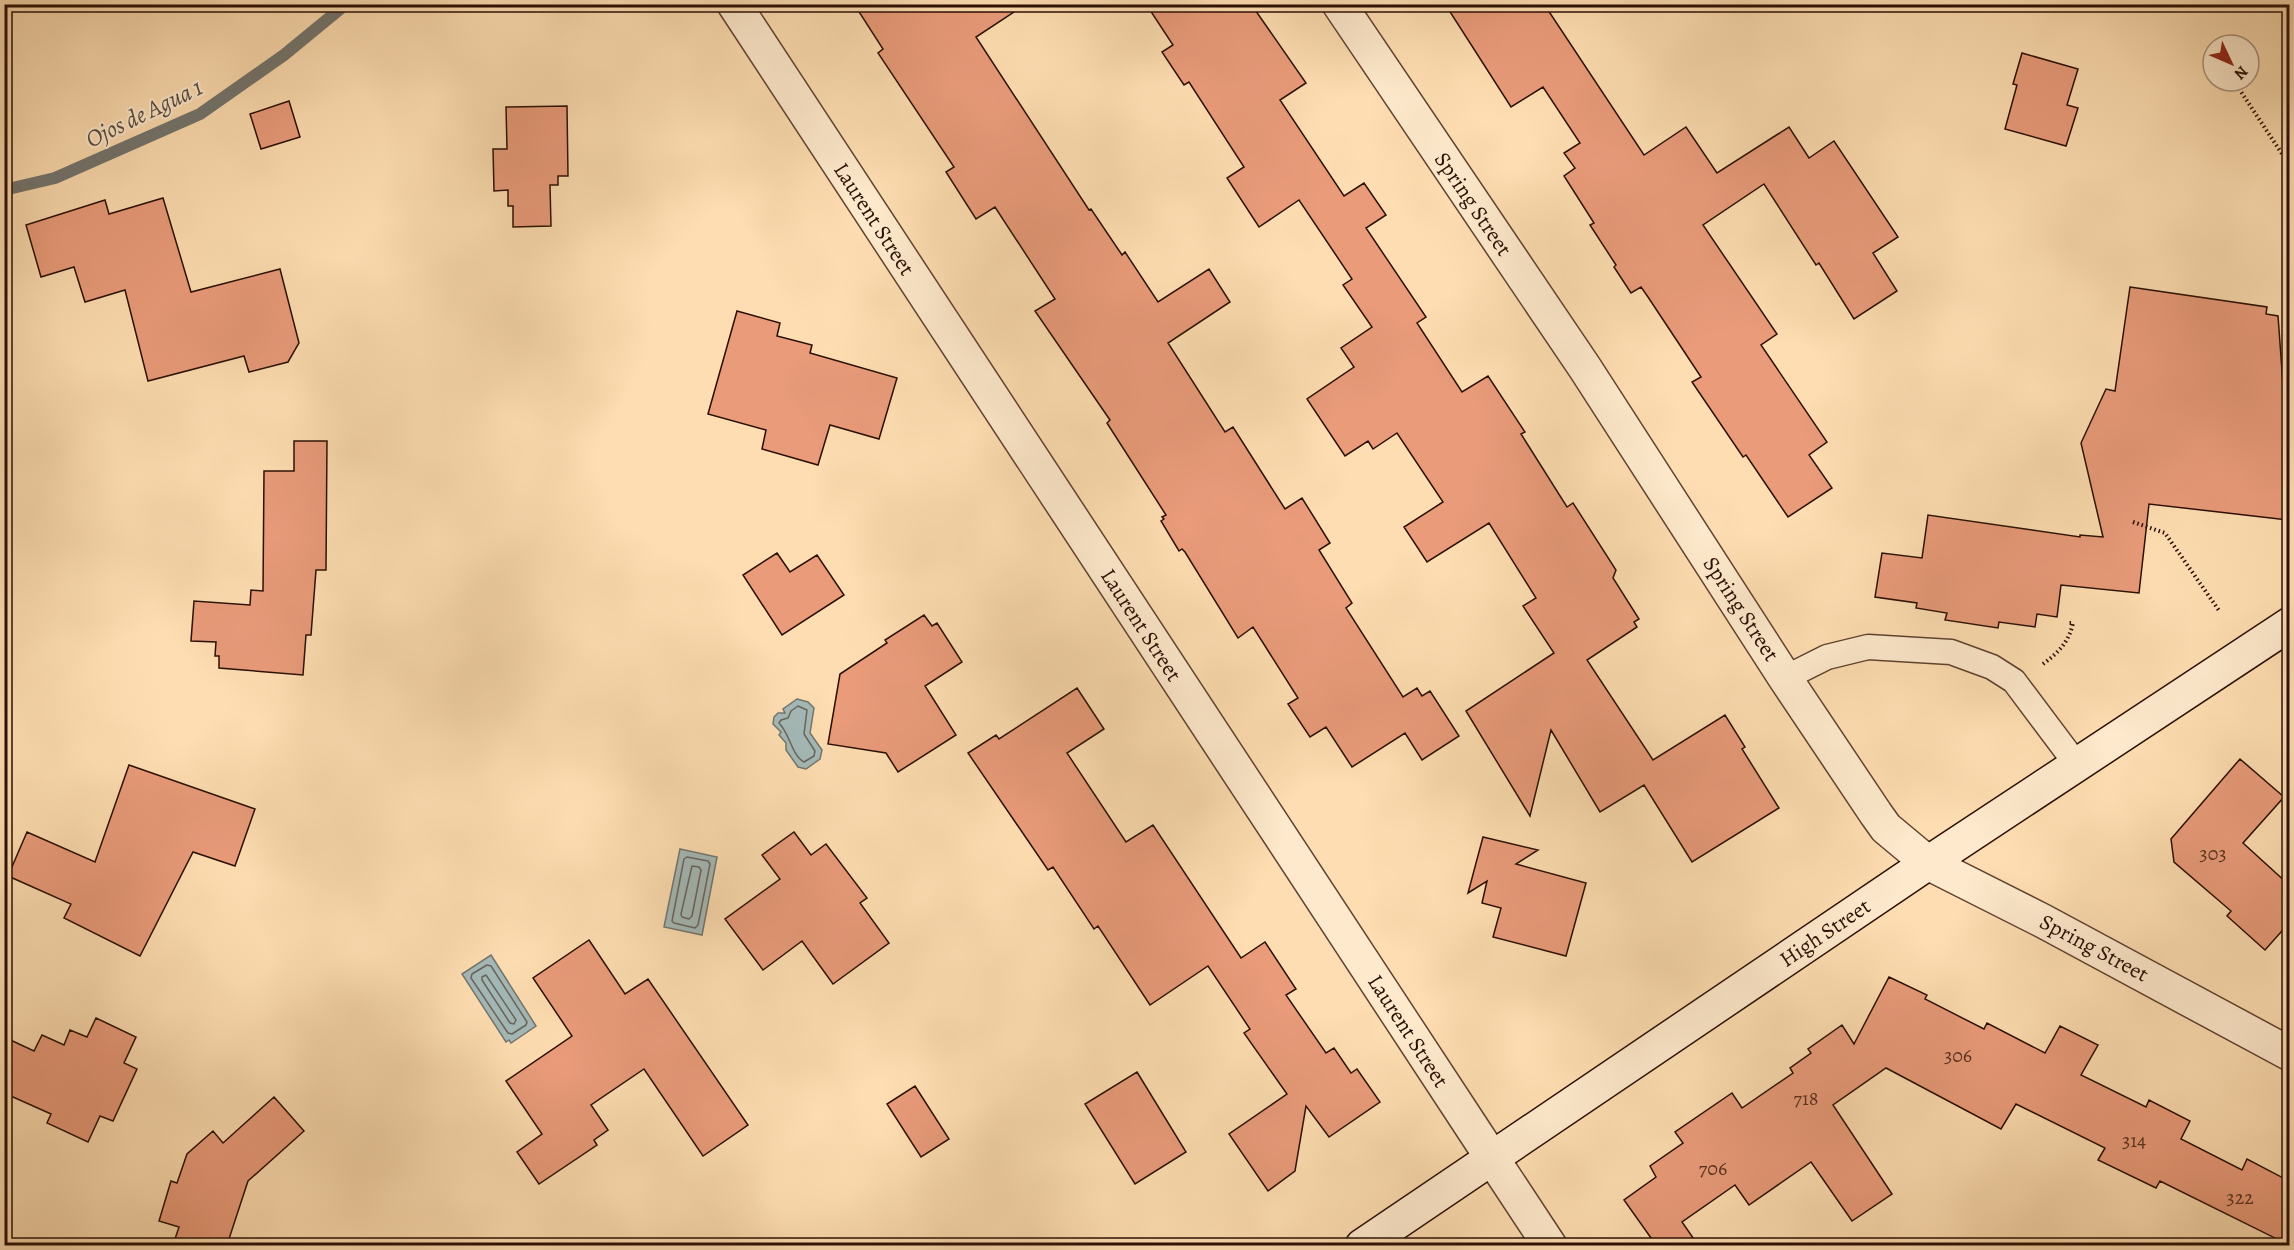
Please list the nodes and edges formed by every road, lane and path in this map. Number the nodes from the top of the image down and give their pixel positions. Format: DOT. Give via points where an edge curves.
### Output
graph roads {
  1 [pos="734,4"];
  2 [pos="1339,4"];
  3 [pos="2242,93"];
  4 [pos="2289,166"];
  5 [pos="2133,522"];
  6 [pos="2220,612"];
  7 [pos="2067,623"];
  8 [pos="2289,624"];
  9 [pos="2038,669"];
  10 [pos="1785,678"];
  11 [pos="2077,765"];
  12 [pos="1928,863"];
  13 [pos="2289,1054"];
  14 [pos="1492,1158"];
  15 [pos="1362,1245"];
  16 [pos="1550,1245"];
  1 -- 14 [label="street, Laurent Street"];
  2 -- 10 [label="street, Spring Street" via="1585,368"];
  3 -- 4 [label="path"];
  5 -- 6 [label="path" via="2165,533"];
  7 -- 9 [label="path" via="2073,623 2071,634"];
  8 -- 11 [label="street, High Street"];
  10 -- 11 [label="lane" via="1827,657 1868,647 1951,652 1992,667 2014,681"];
  10 -- 12 [label="street, Spring Street" via="1886,828"];
  11 -- 12 [label="street, High Street"];
  12 -- 13 [label="street, Spring Street" via="2033,915"];
  12 -- 14 [label="street, High Street"];
  14 -- 15 [label="street, High Street"];
  14 -- 16 [label="street, Laurent Street"];
}
